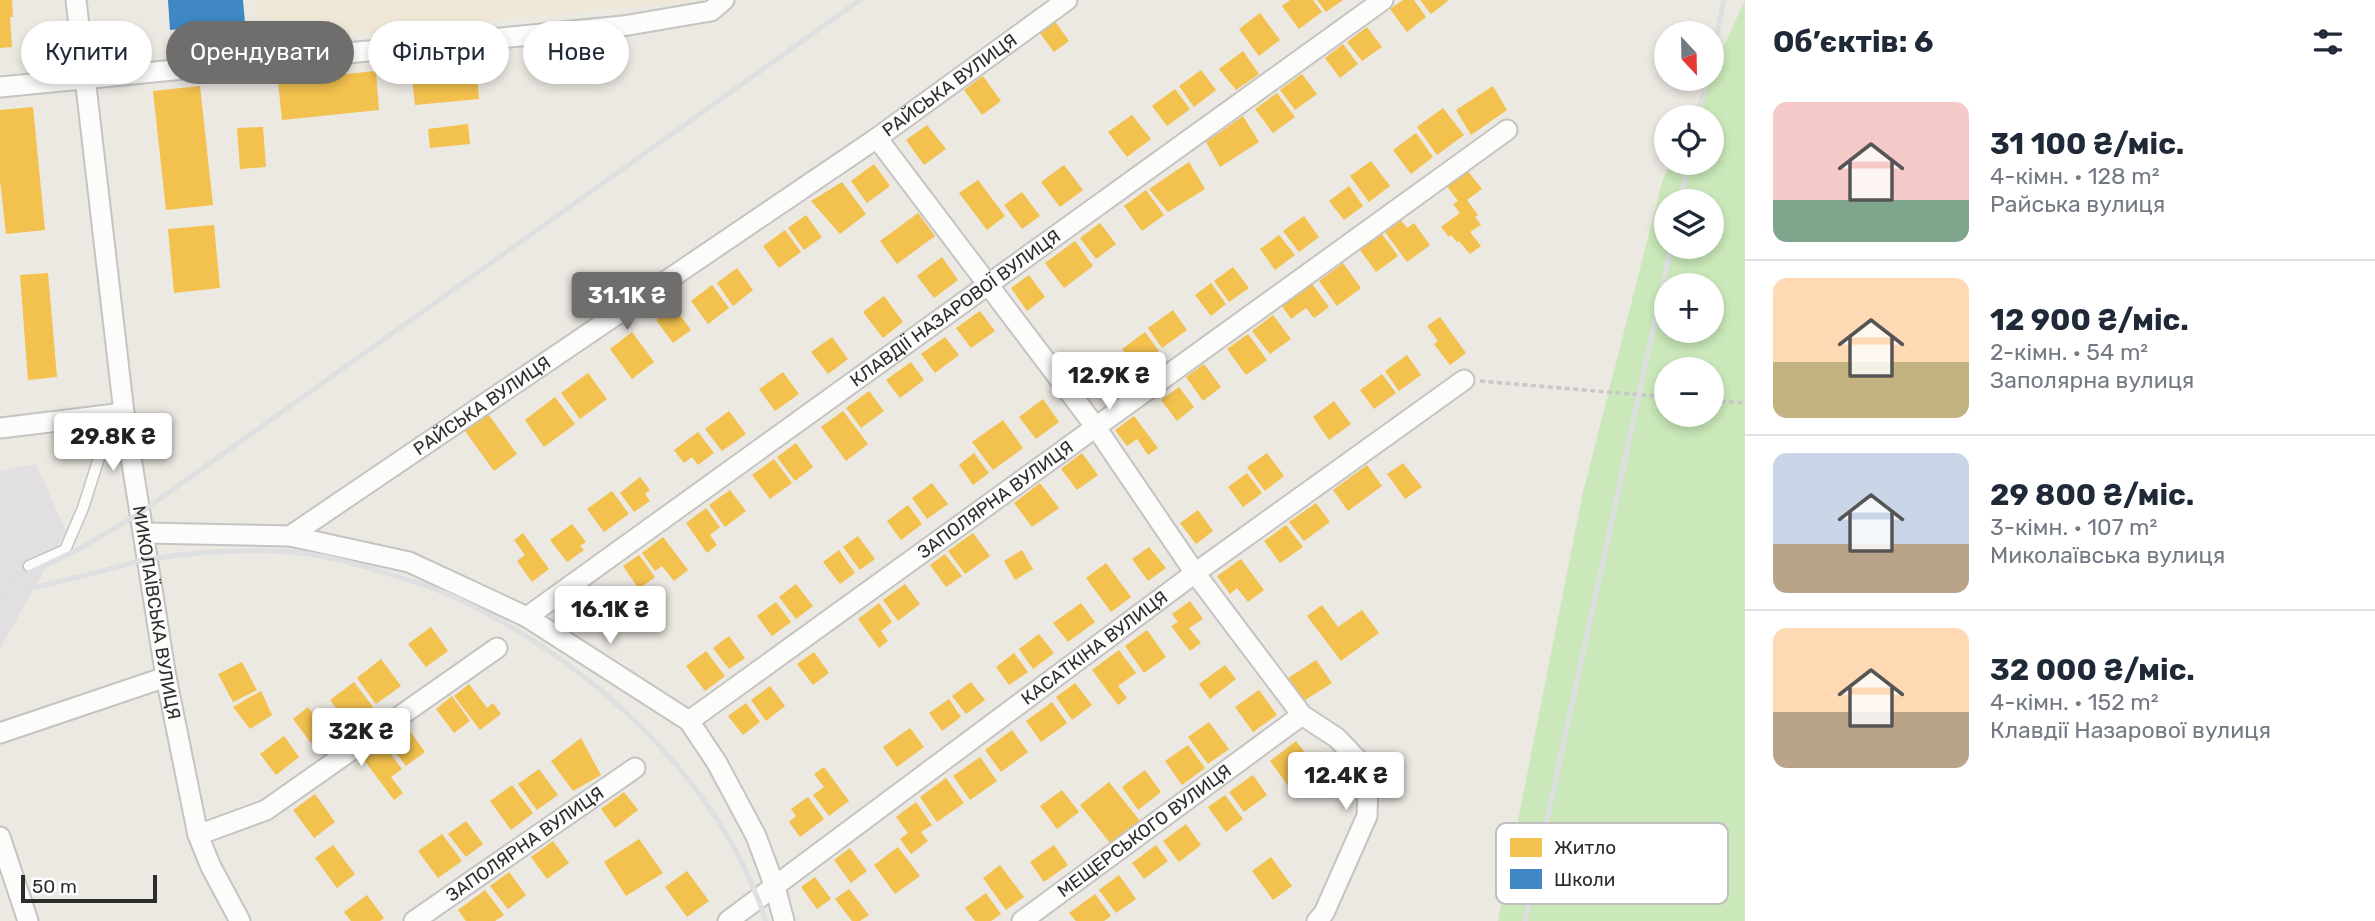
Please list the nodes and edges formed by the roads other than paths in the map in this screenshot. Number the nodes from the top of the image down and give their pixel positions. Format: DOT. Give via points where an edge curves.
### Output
graph roads {
  1 [pos="76,0"];
  2 [pos="724,0"];
  3 [pos="1067,0"];
  4 [pos="1383,0"];
  5 [pos="78,21"];
  6 [pos="152,72"];
  7 [pos="32,84"];
  8 [pos="86,84"];
  9 [pos="0,87"];
  10 [pos="1507,130"];
  11 [pos="877,138"];
  12 [pos="988,283"];
  13 [pos="1465,380"];
  14 [pos="124,413"];
  15 [pos="1095,426"];
  16 [pos="0,428"];
  17 [pos="144,533"];
  18 [pos="290,536"];
  19 [pos="29,566"];
  20 [pos="1195,573"];
  21 [pos="527,617"];
  22 [pos="497,648"];
  23 [pos="166,677"];
  24 [pos="1302,715"];
  25 [pos="689,721"];
  26 [pos="0,733"];
  27 [pos="635,768"];
  28 [pos="198,835"];
  29 [pos="0,837"];
  30 [pos="775,887"];
  31 [pos="28,921"];
  32 [pos="240,921"];
  33 [pos="414,921"];
  34 [pos="729,921"];
  35 [pos="784,921"];
  36 [pos="1022,921"];
  37 [pos="1317,921"];
  1 -- 5 [label="street, МИКОЛАЇВСЬКА ВУЛИЦЯ"];
  2 -- 6 [label="street" via="711,11 623,26"];
  3 -- 11 [label="street, РАЙСЬКА ВУЛИЦЯ"];
  4 -- 12 [label="street, КЛАВДІЇ НАЗАРОВОЇ ВУЛИЦЯ"];
  7 -- 9 [label="street"];
  8 -- 14 [label="street, МИКОЛАЇВСЬКА ВУЛИЦЯ"];
  10 -- 15 [label="street, ЗАПОЛЯРНА ВУЛИЦЯ"];
  11 -- 12 [label="street"];
  11 -- 18 [label="street, РАЙСЬКА ВУЛИЦЯ"];
  12 -- 15 [label="street"];
  12 -- 21 [label="street, КЛАВДІЇ НАЗАРОВОЇ ВУЛИЦЯ"];
  13 -- 20 [label="street, КАСАТКІНА ВУЛИЦЯ"];
  14 -- 16 [label="street"];
  14 -- 17 [label="street, МИКОЛАЇВСЬКА ВУЛИЦЯ"];
  14 -- 19 [label="lane" via="104,442 65,550"];
  15 -- 20 [label="street"];
  15 -- 25 [label="street, ЗАПОЛЯРНА ВУЛИЦЯ"];
  17 -- 18 [label="street"];
  17 -- 23 [label="street, МИКОЛАЇВСЬКА ВУЛИЦЯ"];
  18 -- 21 [label="street" via="409,562"];
  20 -- 24 [label="street"];
  20 -- 30 [label="street, КАСАТКІНА ВУЛИЦЯ"];
  21 -- 25 [label="street"];
  22 -- 28 [label="street" via="266,810"];
  23 -- 26 [label="street"];
  23 -- 28 [label="street, МИКОЛАЇВСЬКА ВУЛИЦЯ"];
  24 -- 36 [label="street, МЕЩЕРСЬКОГО ВУЛИЦЯ"];
  24 -- 37 [label="street" via="1337,738 1358,760 1368,786 1367,816"];
  25 -- 30 [label="street" via="756,836"];
  27 -- 33 [label="street, ЗАПОЛЯРНА ВУЛИЦЯ"];
  28 -- 32 [label="street, МИКОЛАЇВСЬКА ВУЛИЦЯ"];
  29 -- 31 [label="street"];
  30 -- 34 [label="street, КАСАТКІНА ВУЛИЦЯ"];
  30 -- 35 [label="street"];
}
